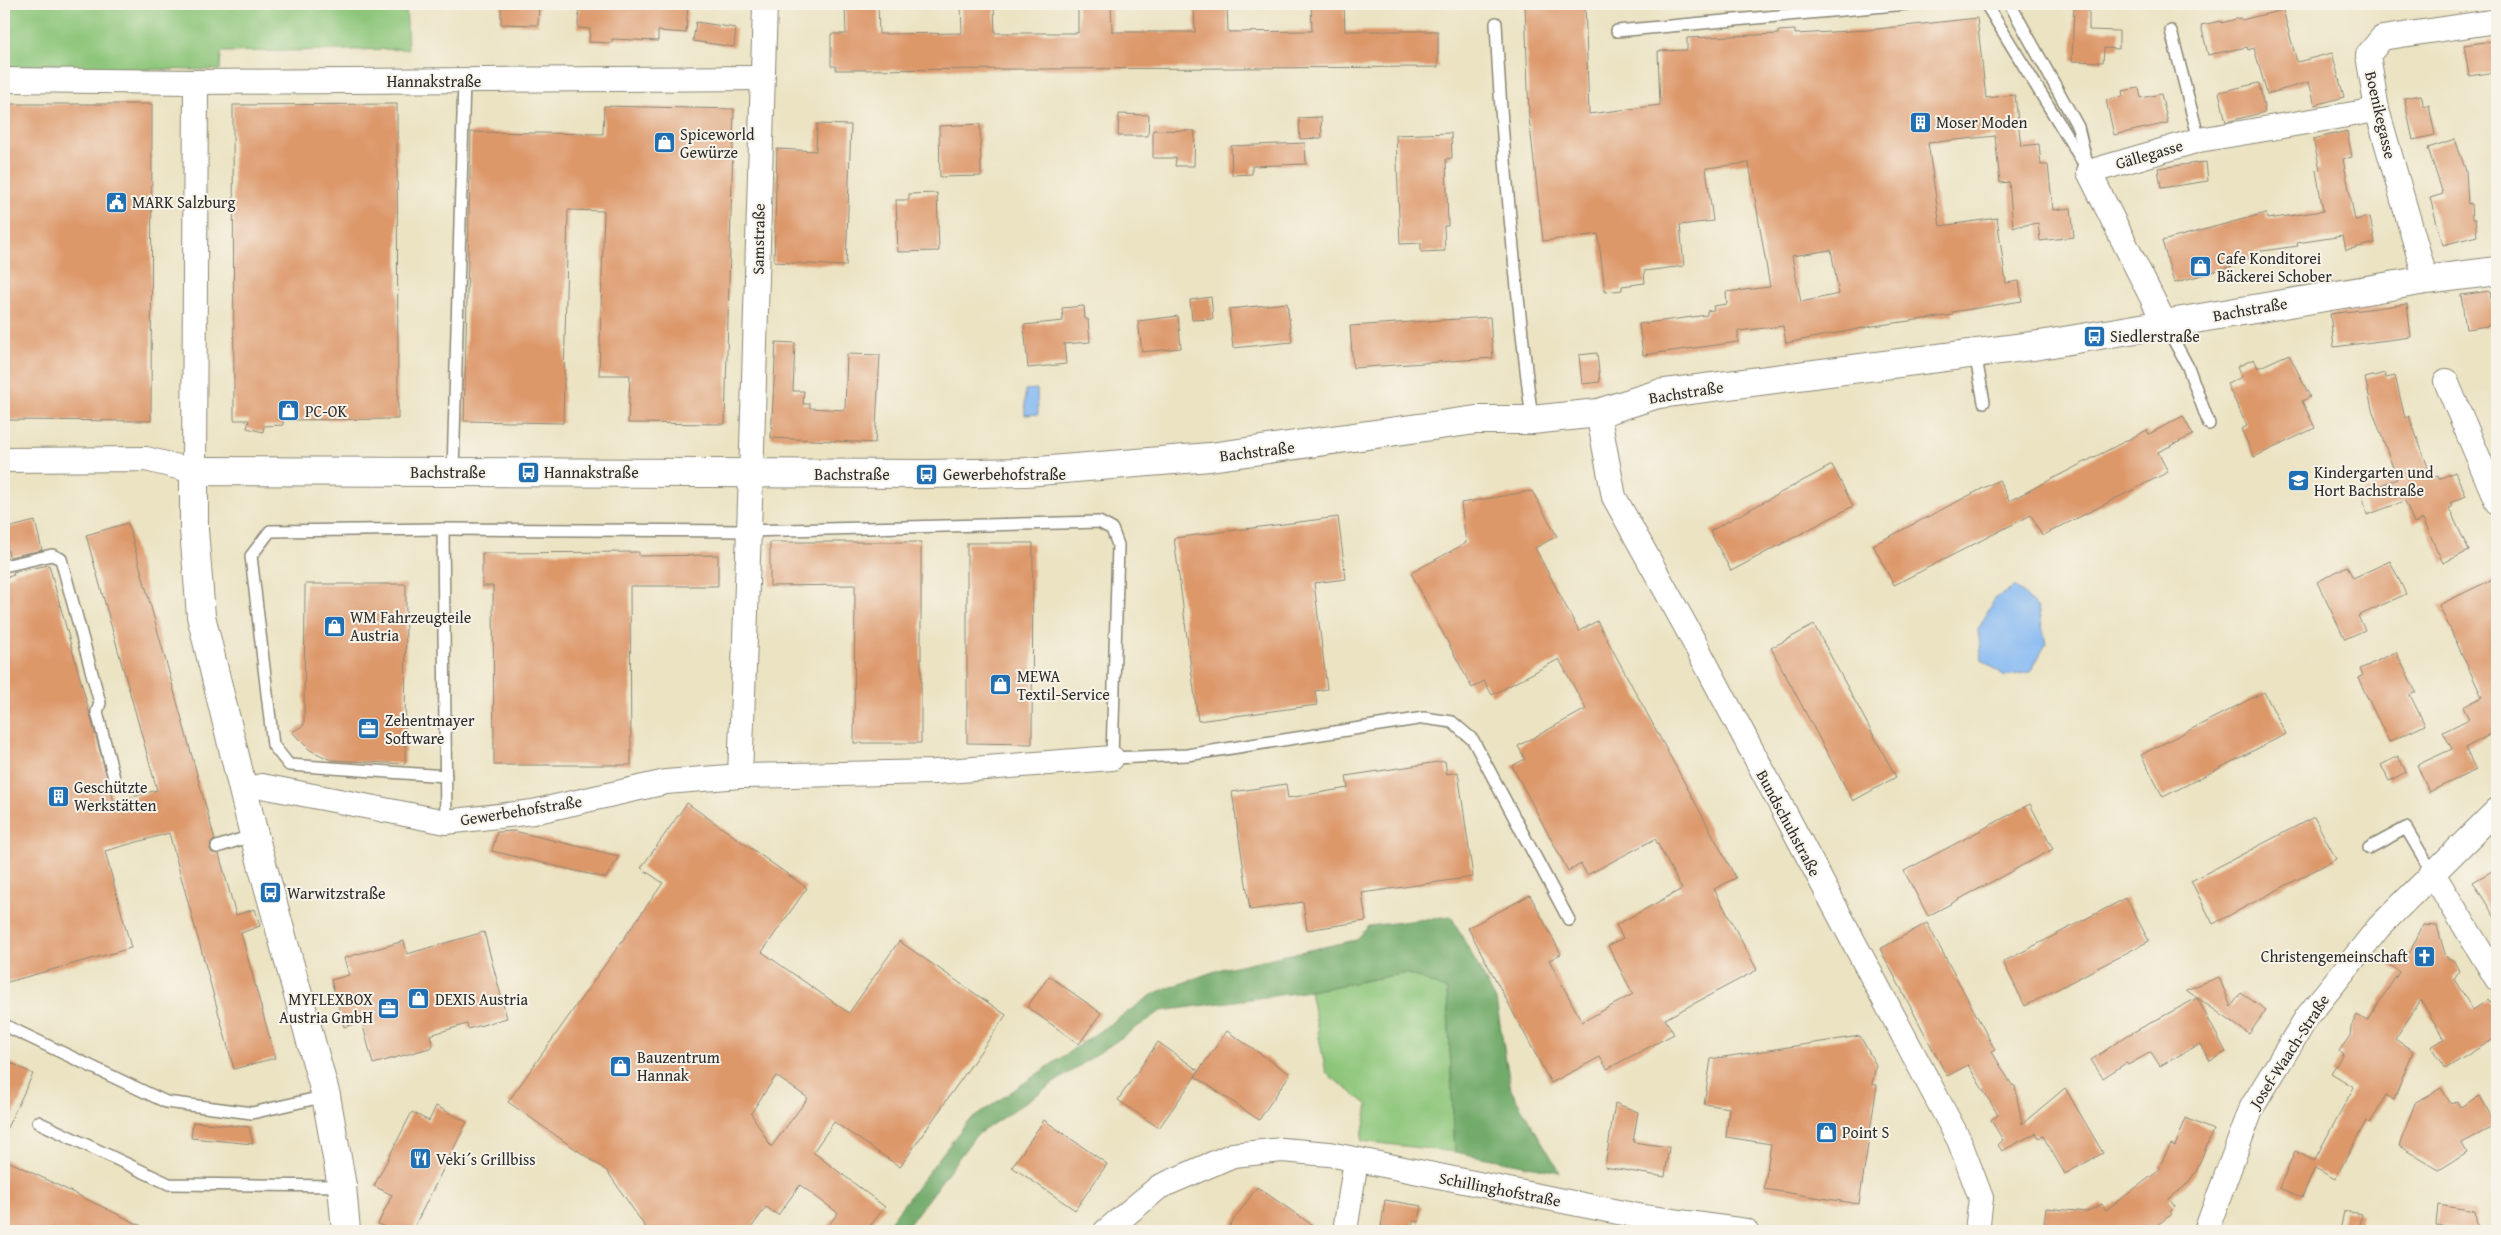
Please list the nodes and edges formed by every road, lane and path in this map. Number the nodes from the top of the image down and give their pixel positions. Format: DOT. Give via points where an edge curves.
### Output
graph roads {
  1 [pos="765,4"];
  2 [pos="1906,4"];
  3 [pos="1986,4"];
  4 [pos="2010,4"];
  5 [pos="2497,21"];
  6 [pos="1496,23"];
  7 [pos="1616,31"];
  8 [pos="2172,31"];
  9 [pos="762,78"];
  10 [pos="4,80"];
  11 [pos="464,80"];
  12 [pos="196,82"];
  13 [pos="2377,110"];
  14 [pos="2199,140"];
  15 [pos="2089,172"];
  16 [pos="2497,271"];
  17 [pos="2426,280"];
  18 [pos="2165,324"];
  19 [pos="1971,354"];
  20 [pos="2446,381"];
  21 [pos="1984,402"];
  22 [pos="1598,413"];
  23 [pos="1532,420"];
  24 [pos="2208,424"];
  25 [pos="4,460"];
  26 [pos="194,471"];
  27 [pos="453,472"];
  28 [pos="751,474"];
  29 [pos="2497,502"];
  30 [pos="443,529"];
  31 [pos="748,531"];
  32 [pos="4,566"];
  33 [pos="1112,758"];
  34 [pos="446,776"];
  35 [pos="740,776"];
  36 [pos="114,778"];
  37 [pos="244,790"];
  38 [pos="2497,810"];
  39 [pos="446,822"];
  40 [pos="254,835"];
  41 [pos="217,847"];
  42 [pos="2369,848"];
  43 [pos="2432,872"];
  44 [pos="1569,920"];
  45 [pos="2497,979"];
  46 [pos="4,1025"];
  47 [pos="326,1096"];
  48 [pos="38,1122"];
  49 [pos="1356,1160"];
  50 [pos="342,1186"];
  51 [pos="1641,1224"];
  52 [pos="346,1231"];
  53 [pos="1106,1231"];
  54 [pos="1345,1231"];
  55 [pos="1746,1231"];
  56 [pos="1977,1231"];
  57 [pos="2206,1231"];
  1 -- 9 [label="street, Samstraße"];
  2 -- 7 [label="lane"];
  3 -- 15 [label="lane"];
  4 -- 15 [label="lane" via="2078,127"];
  5 -- 13 [label="street, Boenikegasse" via="2382,38 2368,55"];
  6 -- 23 [label="lane" via="1516,289"];
  8 -- 14 [label="lane"];
  9 -- 11 [label="street, Hannakstraße"];
  9 -- 28 [label="street, Samstraße"];
  10 -- 12 [label="street, Hannakstraße"];
  11 -- 12 [label="street, Hannakstraße"];
  11 -- 27 [label="lane"];
  12 -- 26 [label="street"];
  13 -- 14 [label="street, Gällegasse"];
  13 -- 17 [label="street, Boenikegasse"];
  14 -- 15 [label="street, Gällegasse"];
  15 -- 18 [label="street"];
  16 -- 17 [label="street, Bachstraße"];
  17 -- 18 [label="street, Bachstraße"];
  18 -- 19 [label="street, Bachstraße"];
  18 -- 24 [label="lane" via="2188,367"];
  19 -- 21 [label="lane" via="1977,364"];
  19 -- 22 [label="street, Bachstraße" via="1658,394"];
  20 -- 29 [label="street"];
  22 -- 23 [label="street, Bachstraße"];
  22 -- 56 [label="street, Bundschuhstraße" via="1614,497 1960,1140 1982,1198"];
  23 -- 28 [label="street, Bachstraße" via="1476,420 1210,457 1026,472"];
  25 -- 26 [label="street, Bachstraße" via="146,459"];
  26 -- 27 [label="street, Bachstraße"];
  26 -- 37 [label="street" via="194,530 201,616"];
  27 -- 28 [label="street, Bachstraße"];
  28 -- 31 [label="street"];
  30 -- 31 [label="lane"];
  30 -- 34 [label="lane"];
  30 -- 34 [label="lane" via="270,531 250,556 273,745 288,765"];
  31 -- 33 [label="lane" via="1099,522 1112,529 1118,546"];
  31 -- 35 [label="street"];
  32 -- 36 [label="lane" via="52,554 61,559 100,703 96,712"];
  33 -- 35 [label="street, Gewerbehofstraße" via="935,772"];
  33 -- 44 [label="lane" via="1188,755 1424,718 1452,722 1473,740"];
  34 -- 39 [label="lane"];
  35 -- 39 [label="street, Gewerbehofstraße" via="666,782 533,812"];
  37 -- 39 [label="street, Gewerbehofstraße" via="262,786"];
  37 -- 40 [label="street"];
  38 -- 43 [label="street, Josef-Waach-Straße"];
  40 -- 41 [label="lane"];
  40 -- 47 [label="street"];
  42 -- 43 [label="lane" via="2406,828"];
  43 -- 45 [label="street"];
  43 -- 57 [label="street, Josef-Waach-Straße" via="2379,927 2302,1025 2252,1107"];
  46 -- 47 [label="lane" via="166,1102 252,1112"];
  47 -- 50 [label="street"];
  48 -- 50 [label="lane" via="169,1184"];
  49 -- 51 [label="street, Schillinghofstraße"];
  49 -- 53 [label="street, Schillinghofstraße" via="1282,1150 1233,1156 1159,1187"];
  49 -- 54 [label="street"];
  50 -- 52 [label="street"];
  51 -- 55 [label="street, Schillinghofstraße"];
}
